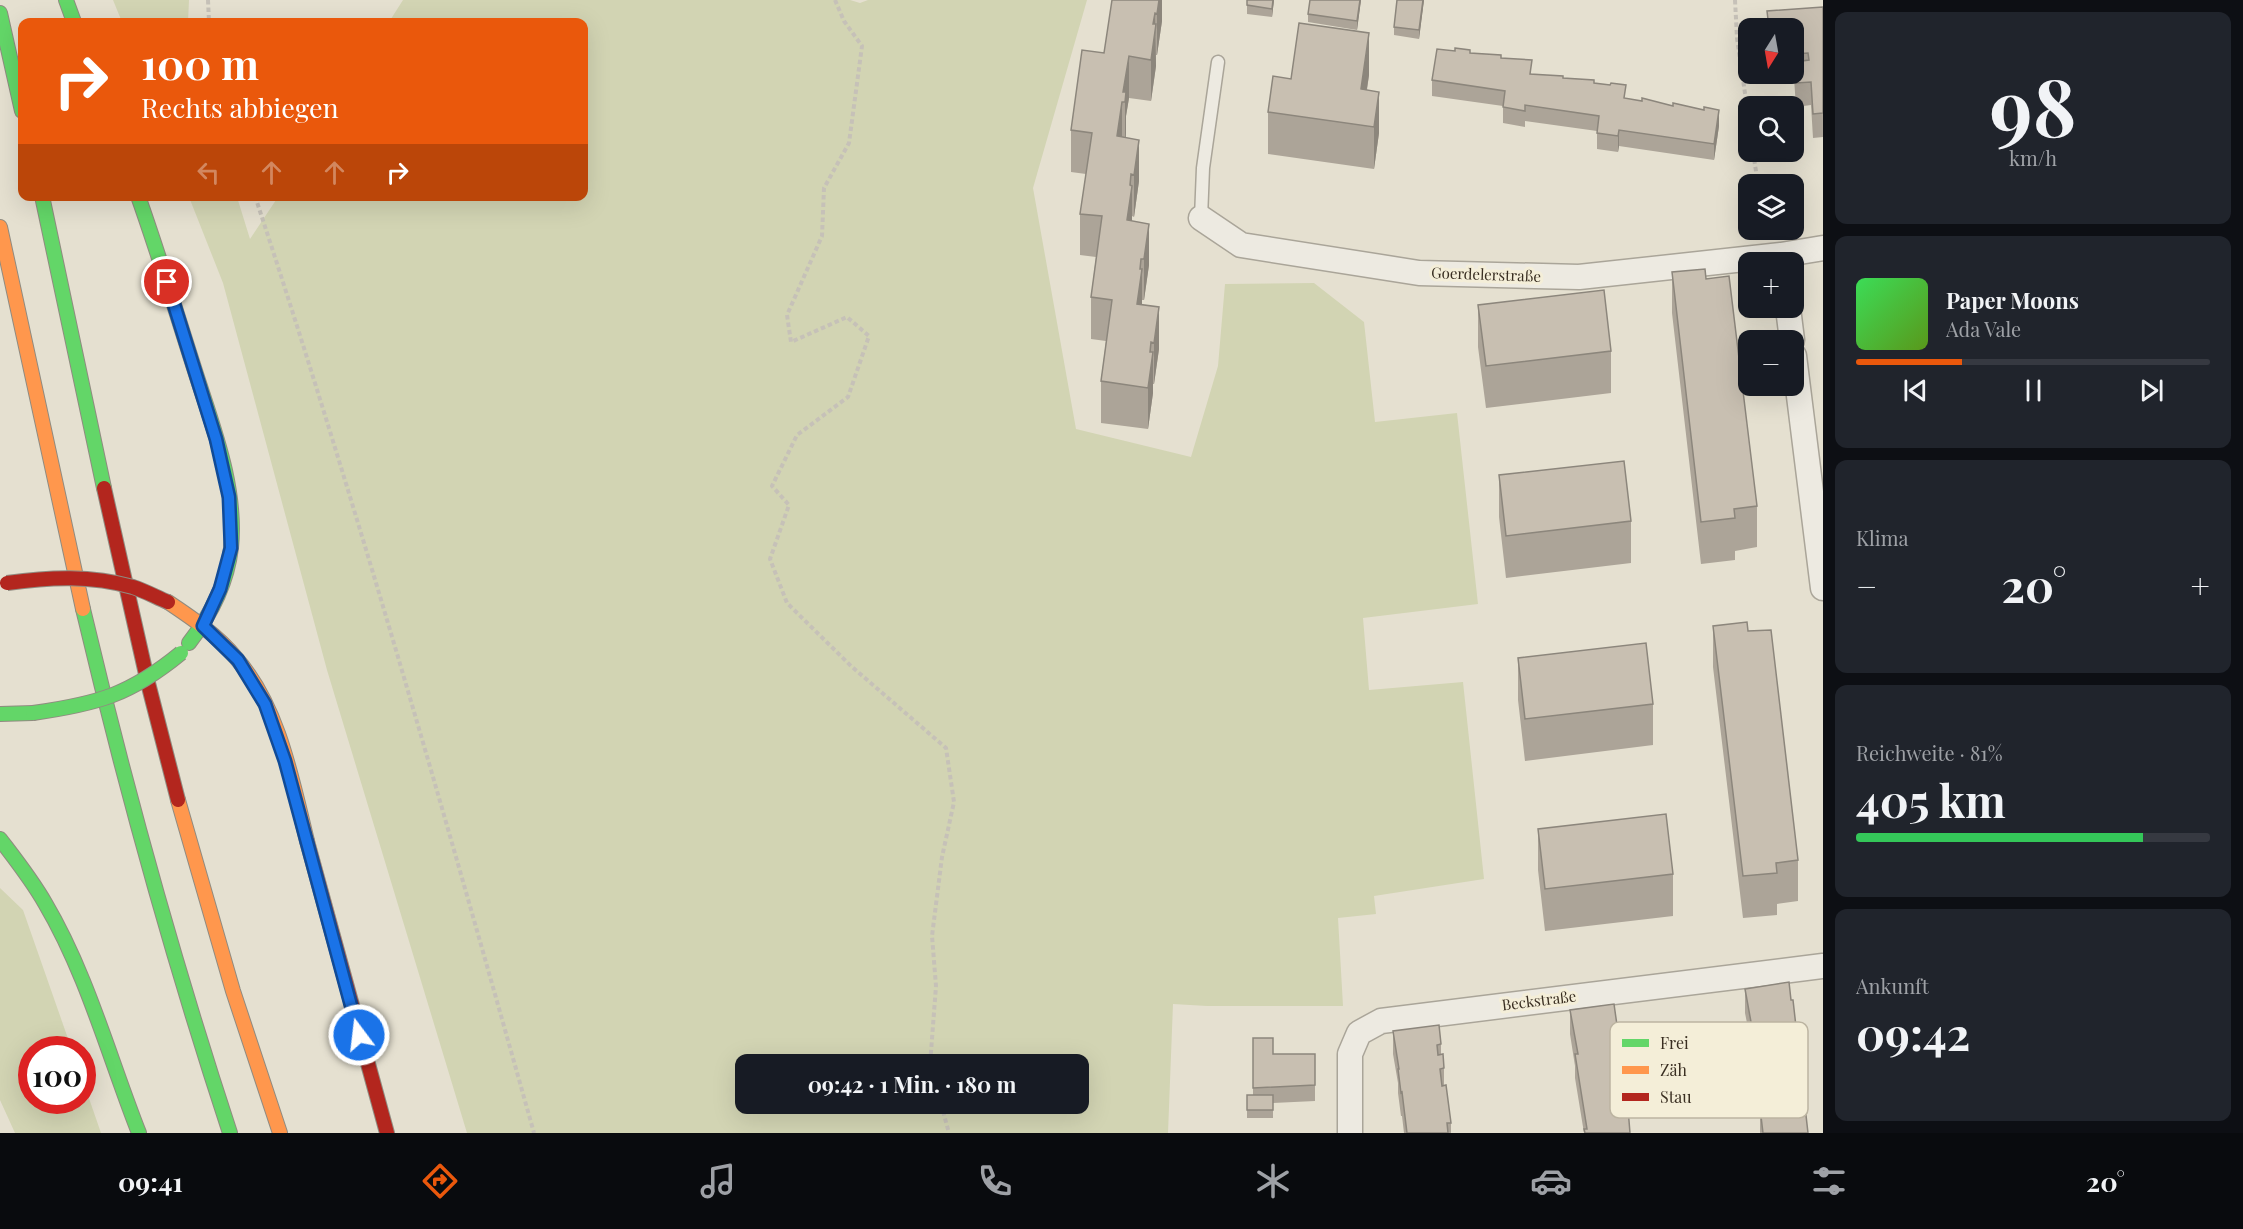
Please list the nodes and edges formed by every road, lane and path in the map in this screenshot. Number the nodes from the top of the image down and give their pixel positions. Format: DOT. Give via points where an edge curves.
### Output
graph roads {
  1 [pos="66,0"];
  2 [pos="208,0"];
  3 [pos="835,0"];
  4 [pos="1735,0"];
  5 [pos="0,13"];
  6 [pos="73,18"];
  7 [pos="208,18"];
  8 [pos="1218,62"];
  9 [pos="18,93"];
  10 [pos="1745,96"];
  11 [pos="43,201"];
  12 [pos="140,201"];
  13 [pos="257,201"];
  14 [pos="1201,218"];
  15 [pos="0,227"];
  16 [pos="1823,248"];
  17 [pos="1804,253"];
  18 [pos="1738,263"];
  19 [pos="1799,396"];
  20 [pos="3,584"];
  21 [pos="1823,588"];
  22 [pos="203,626"];
  23 [pos="0,714"];
  24 [pos="0,839"];
  25 [pos="1823,966"];
  26 [pos="931,1054"];
  27 [pos="944,1114"];
  28 [pos="139,1133"];
  29 [pos="230,1133"];
  30 [pos="280,1133"];
  31 [pos="387,1133"];
  32 [pos="534,1133"];
  33 [pos="949,1133"];
  34 [pos="1350,1133"];
  1 -- 6 [label="highway"];
  2 -- 7 [label="path"];
  3 -- 26 [label="path" via="862,46 849,143 824,188 822,236 787,315 791,342 847,317 869,336 848,397 797,435 772,486 789,505 770,559 788,603 851,666 946,748 954,802 932,936 936,986"];
  4 -- 10 [label="path"];
  5 -- 9 [label="highway"];
  8 -- 14 [label="lane" via="1203,168"];
  11 -- 30 [label="highway" via="164,750 207,905"];
  12 -- 22 [label="highway" via="216,439 229,497 231,548 220,589"];
  13 -- 32 [label="path" via="378,590"];
  14 -- 18 [label="street, Goerdelerstraße" via="1242,245 1419,273 1579,277"];
  15 -- 29 [label="highway" via="65,532 119,760 156,902"];
  16 -- 17 [label="street, Goerdelerstraße"];
  19 -- 21 [label="street"];
  20 -- 22 [label="highway, bridge" via="47,576 130,586 168,602"];
  22 -- 23 [label="highway, bridge" via="181,653 148,679 110,698 66,709"];
  22 -- 31 [label="highway" via="238,660 265,704 285,761"];
  24 -- 28 [label="highway" via="14,854 50,912 72,958"];
  25 -- 34 [label="street, Beckstraße" via="1381,1021 1359,1033 1350,1054"];
  27 -- 33 [label="path"];
}
